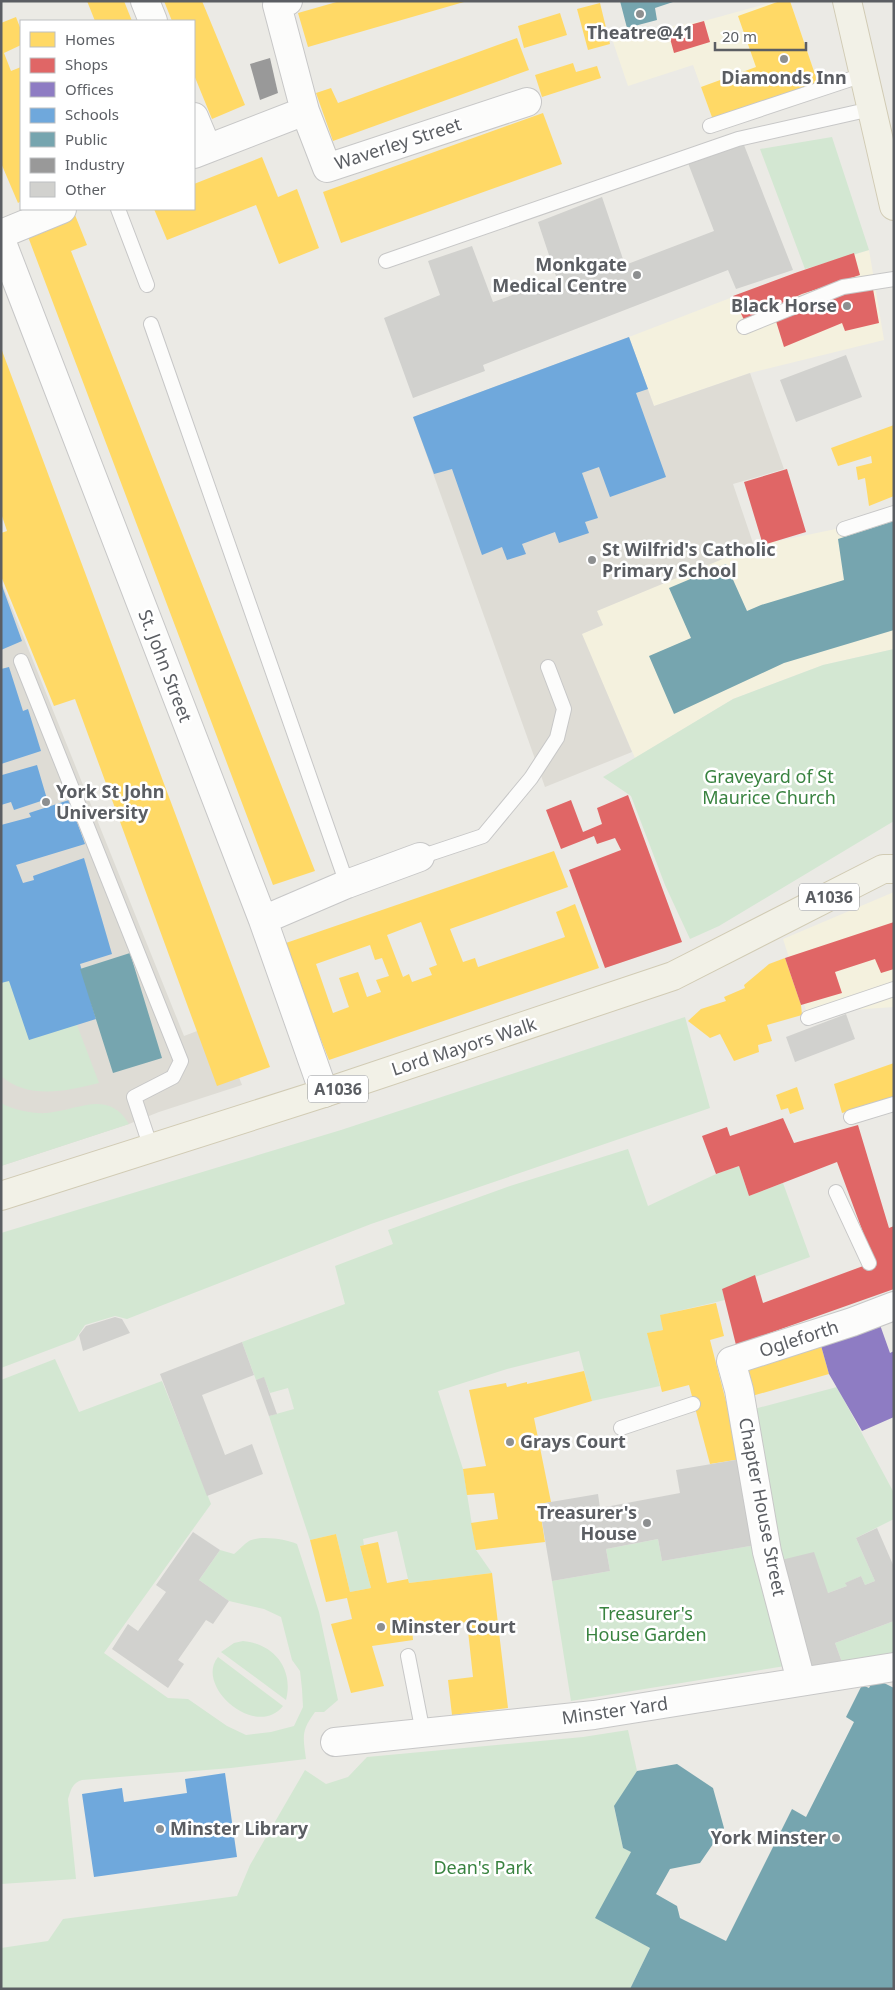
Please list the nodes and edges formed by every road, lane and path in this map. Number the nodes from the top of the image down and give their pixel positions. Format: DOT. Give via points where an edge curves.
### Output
graph roads {
  1 [pos="145,1"];
  2 [pos="288,1"];
  3 [pos="846,1"];
  4 [pos="153,20"];
  5 [pos="863,75"];
  6 [pos="527,102"];
  7 [pos="871,109"];
  8 [pos="305,110"];
  9 [pos="195,123"];
  10 [pos="710,126"];
  11 [pos="886,137"];
  12 [pos="200,151"];
  13 [pos="894,206"];
  14 [pos="60,210"];
  15 [pos="118,210"];
  16 [pos="1,234"];
  17 [pos="1,240"];
  18 [pos="386,261"];
  19 [pos="894,279"];
  20 [pos="147,285"];
  21 [pos="151,324"];
  22 [pos="744,327"];
  23 [pos="894,514"];
  24 [pos="844,530"];
  25 [pos="21,662"];
  26 [pos="548,667"];
  27 [pos="420,857"];
  28 [pos="890,865"];
  29 [pos="347,884"];
  30 [pos="263,920"];
  31 [pos="894,989"];
  32 [pos="808,1018"];
  33 [pos="324,1093"];
  34 [pos="894,1104"];
  35 [pos="850,1117"];
  36 [pos="151,1148"];
  37 [pos="836,1192"];
  38 [pos="1,1196"];
  39 [pos="869,1263"];
  40 [pos="883,1304"];
  41 [pos="732,1393"];
  42 [pos="694,1404"];
  43 [pos="621,1428"];
  44 [pos="408,1656"];
  45 [pos="894,1667"];
  46 [pos="801,1681"];
  47 [pos="422,1733"];
  48 [pos="335,1742"];
  1 -- 4 [label="street"];
  2 -- 8 [label="street" via="277,5"];
  3 -- 5 [label="main road"];
  5 -- 7 [label="main road"];
  5 -- 10 [label="lane"];
  6 -- 8 [label="street, Waverley Street" via="327,168"];
  7 -- 11 [label="main road"];
  7 -- 18 [label="lane" via="738,139"];
  8 -- 12 [label="street"];
  9 -- 12 [label="street"];
  11 -- 13 [label="main road"];
  14 -- 16 [label="street"];
  15 -- 20 [label="lane"];
  17 -- 30 [label="street, St. John Street"];
  19 -- 22 [label="lane" via="843,287"];
  21 -- 29 [label="lane"];
  23 -- 24 [label="lane"];
  25 -- 36 [label="lane" via="180,1061 173,1077 134,1097"];
  26 -- 27 [label="lane" via="564,709 557,738 531,778 483,836"];
  27 -- 29 [label="street"];
  28 -- 33 [label="main road, Lord Mayors Walk / A1036" via="673,976"];
  29 -- 30 [label="street"];
  30 -- 33 [label="street, St. John Street"];
  31 -- 32 [label="lane"];
  33 -- 36 [label="main road, Lord Mayors Walk / A1036"];
  34 -- 35 [label="lane"];
  36 -- 38 [label="main road, Lord Mayors Walk / A1036"];
  37 -- 39 [label="lane"];
  40 -- 41 [label="street, Ogleforth" via="852,1322 731,1361"];
  41 -- 46 [label="street, Chapter House Street" via="767,1552"];
  42 -- 43 [label="lane"];
  44 -- 47 [label="lane"];
  45 -- 46 [label="street, Minster Yard"];
  46 -- 47 [label="street, Minster Yard" via="594,1715"];
  47 -- 48 [label="street, Minster Yard"];
}
